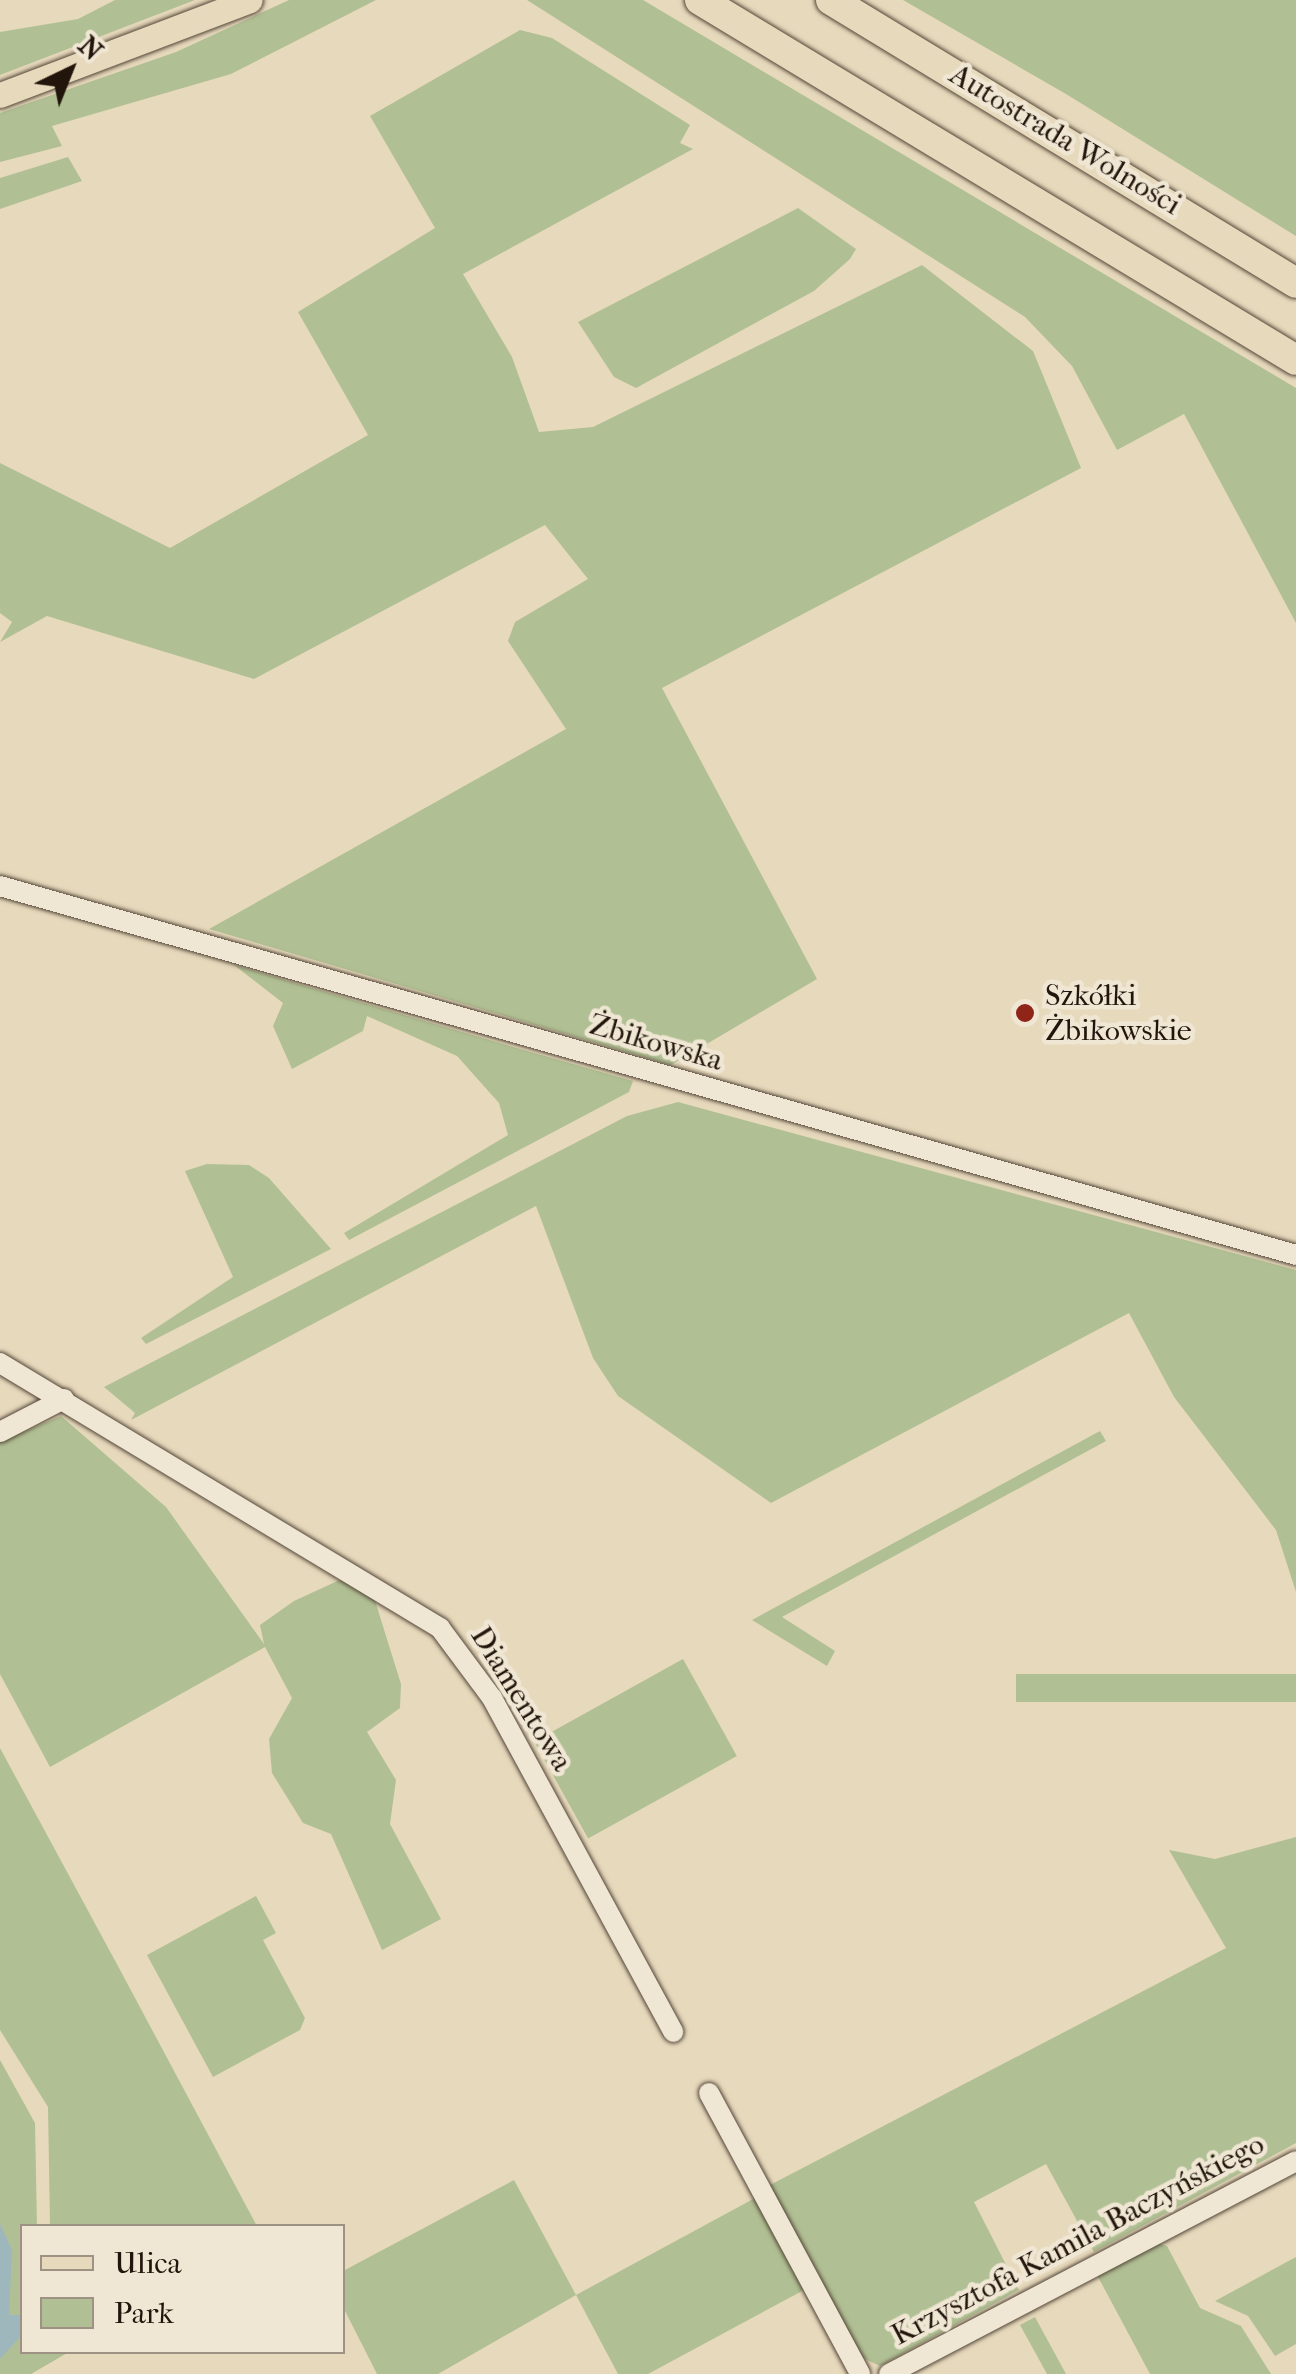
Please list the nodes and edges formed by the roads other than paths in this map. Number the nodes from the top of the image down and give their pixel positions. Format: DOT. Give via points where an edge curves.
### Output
graph roads {
  1 [pos="250,0"];
  2 [pos="700,0"];
  3 [pos="831,0"];
  4 [pos="0,94"];
  5 [pos="1296,283"];
  6 [pos="1296,360"];
  7 [pos="0,886"];
  8 [pos="1296,1255"];
  9 [pos="0,1362"];
  10 [pos="64,1400"];
  11 [pos="0,1432"];
  12 [pos="673,2032"];
  13 [pos="709,2093"];
  14 [pos="1296,2161"];
  15 [pos="860,2374"];
  16 [pos="889,2374"];
  1 -- 4 [label="main road"];
  2 -- 6 [label="highway"];
  3 -- 5 [label="highway, Autostrada Wolności"];
  7 -- 8 [label="street, Żbikowska"];
  9 -- 10 [label="street, Diamentowa"];
  10 -- 11 [label="street"];
  10 -- 12 [label="street, Diamentowa" via="440,1628 492,1698"];
  13 -- 15 [label="street"];
  14 -- 16 [label="street, Krzysztofa Kamila Baczyńskiego"];
}
